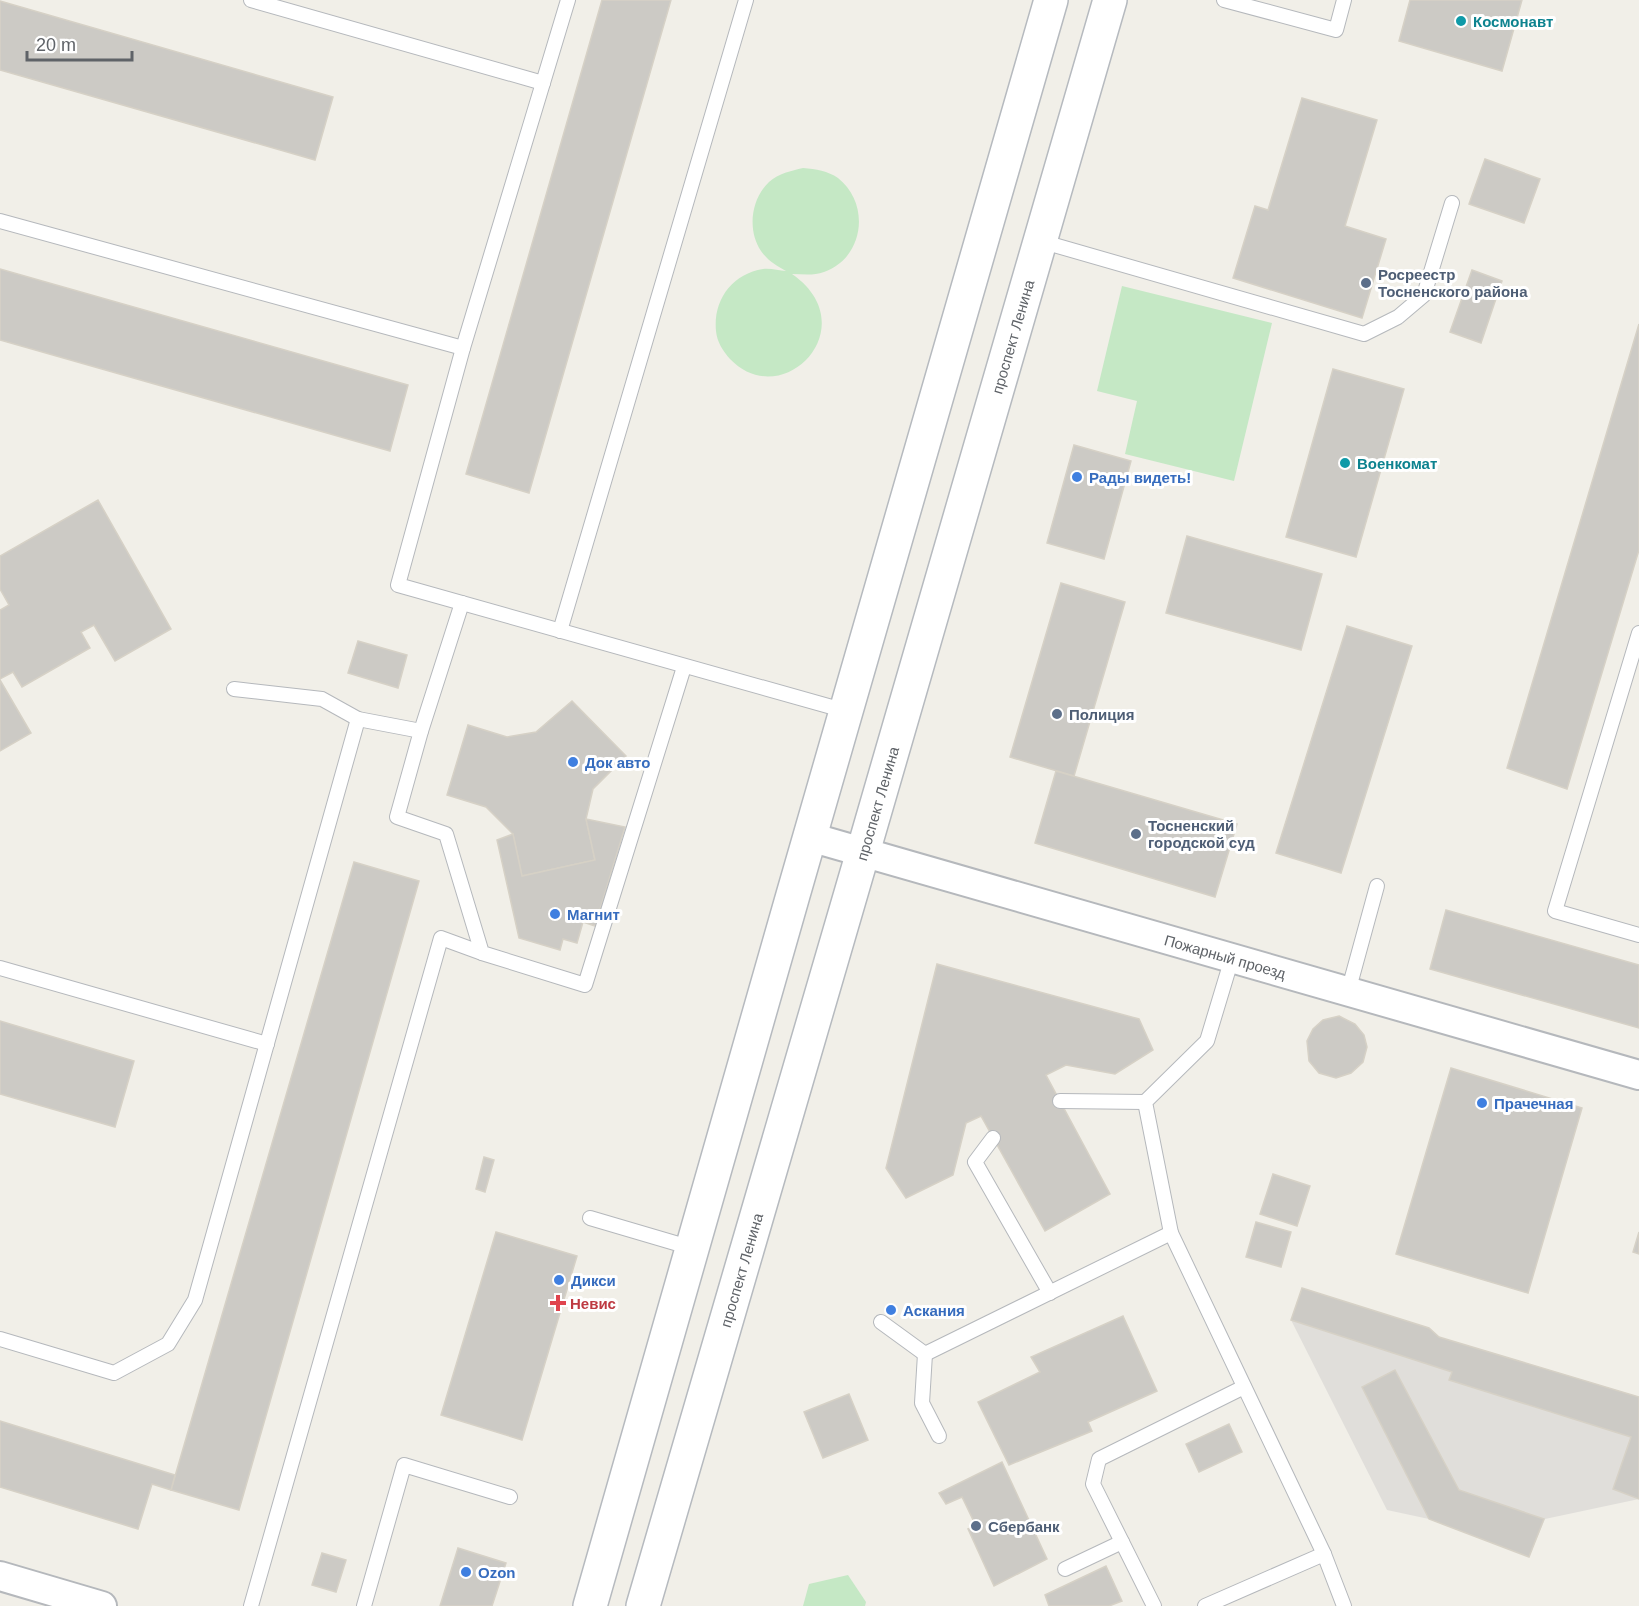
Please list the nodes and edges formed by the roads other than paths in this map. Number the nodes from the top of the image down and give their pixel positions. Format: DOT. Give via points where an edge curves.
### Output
graph roads {
  1 [pos="251,0"];
  2 [pos="568,0"];
  3 [pos="746,0"];
  4 [pos="1052,0"];
  5 [pos="1110,0"];
  6 [pos="1224,0"];
  7 [pos="1344,0"];
  8 [pos="543,83"];
  9 [pos="1452,203"];
  10 [pos="0,221"];
  11 [pos="1040,241"];
  12 [pos="463,348"];
  13 [pos="462,603"];
  14 [pos="560,631"];
  15 [pos="1639,633"];
  16 [pos="684,667"];
  17 [pos="234,689"];
  18 [pos="846,711"];
  19 [pos="358,719"];
  20 [pos="421,731"];
  21 [pos="810,837"];
  22 [pos="863,852"];
  23 [pos="1377,886"];
  24 [pos="1639,935"];
  25 [pos="482,952"];
  26 [pos="1232,958"];
  27 [pos="0,968"];
  28 [pos="1348,992"];
  29 [pos="267,1044"];
  30 [pos="1639,1076"];
  31 [pos="1060,1101"];
  32 [pos="1145,1102"];
  33 [pos="993,1138"];
  34 [pos="590,1218"];
  35 [pos="1171,1233"];
  36 [pos="692,1248"];
  37 [pos="1050,1293"];
  38 [pos="881,1322"];
  39 [pos="0,1339"];
  40 [pos="925,1354"];
  41 [pos="1244,1386"];
  42 [pos="939,1436"];
  43 [pos="510,1497"];
  44 [pos="1122,1542"];
  45 [pos="1324,1554"];
  46 [pos="1065,1569"];
  47 [pos="0,1576"];
  48 [pos="102,1606"];
  49 [pos="251,1606"];
  50 [pos="364,1606"];
  51 [pos="590,1606"];
  52 [pos="643,1606"];
  53 [pos="1154,1606"];
  54 [pos="1205,1606"];
  55 [pos="1344,1606"];
  1 -- 8 [label="lane"];
  2 -- 8 [label="lane"];
  3 -- 14 [label="lane"];
  4 -- 18 [label="main road"];
  5 -- 11 [label="main road, проспект Ленина"];
  6 -- 7 [label="lane" via="1336,30"];
  8 -- 12 [label="lane"];
  9 -- 11 [label="lane" via="1424,295 1398,317 1364,334"];
  10 -- 12 [label="lane"];
  11 -- 22 [label="main road, проспект Ленина"];
  12 -- 13 [label="lane" via="398,585"];
  13 -- 14 [label="lane"];
  13 -- 20 [label="lane"];
  14 -- 16 [label="lane"];
  15 -- 24 [label="lane" via="1555,911"];
  16 -- 18 [label="lane"];
  16 -- 25 [label="lane" via="585,985"];
  17 -- 19 [label="lane" via="321,699"];
  18 -- 21 [label="main road"];
  19 -- 20 [label="lane"];
  19 -- 29 [label="lane"];
  20 -- 25 [label="lane" via="397,817 446,834"];
  21 -- 22 [label="street, Пожарный проезд"];
  21 -- 36 [label="main road"];
  22 -- 26 [label="street, Пожарный проезд"];
  22 -- 52 [label="main road, проспект Ленина"];
  23 -- 28 [label="lane"];
  25 -- 49 [label="lane" via="441,938"];
  26 -- 28 [label="street, Пожарный проезд"];
  26 -- 32 [label="lane" via="1207,1041"];
  27 -- 29 [label="lane"];
  28 -- 30 [label="street, Пожарный проезд"];
  29 -- 39 [label="lane" via="195,1300 168,1344 114,1372"];
  31 -- 32 [label="lane"];
  32 -- 35 [label="lane"];
  33 -- 37 [label="lane" via="975,1162"];
  34 -- 36 [label="lane"];
  35 -- 37 [label="lane"];
  35 -- 41 [label="lane"];
  36 -- 51 [label="main road"];
  37 -- 40 [label="lane"];
  38 -- 40 [label="lane"];
  40 -- 42 [label="lane" via="922,1403"];
  41 -- 44 [label="lane" via="1099,1459 1093,1484"];
  41 -- 45 [label="lane"];
  43 -- 50 [label="lane" via="404,1465"];
  44 -- 46 [label="lane"];
  44 -- 53 [label="lane"];
  45 -- 54 [label="lane"];
  45 -- 55 [label="lane"];
  47 -- 48 [label="street"];
}
